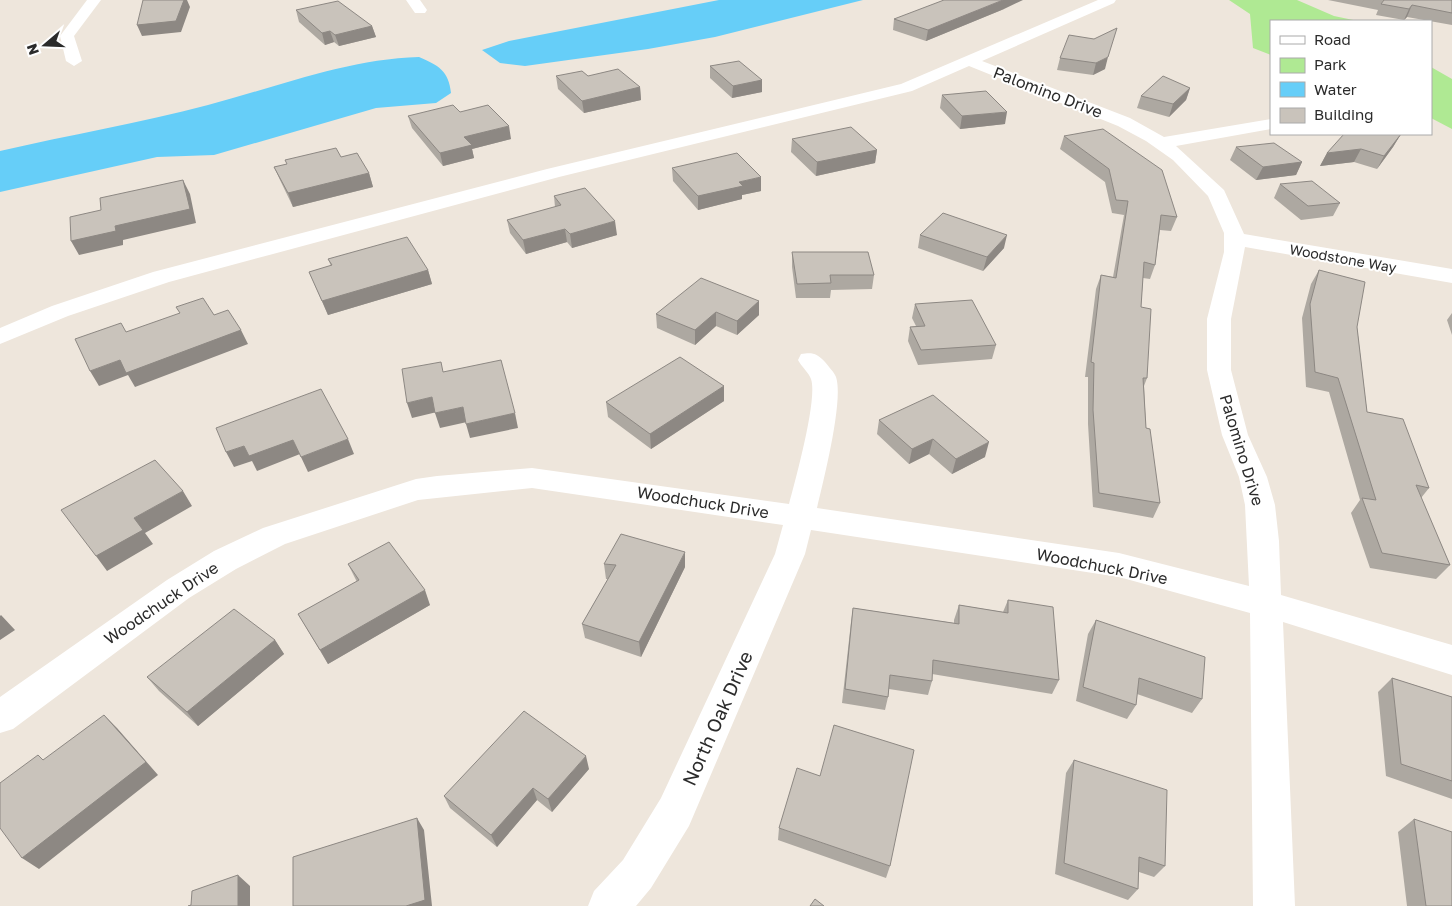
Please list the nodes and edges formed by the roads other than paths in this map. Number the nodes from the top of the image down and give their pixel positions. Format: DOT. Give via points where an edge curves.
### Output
graph roads {
  1 [pos="94,0"];
  2 [pos="1109,0"];
  3 [pos="74,61"];
  4 [pos="969,61"];
  5 [pos="1270,124"];
  6 [pos="1160,143"];
  7 [pos="1234,239"];
  8 [pos="1452,276"];
  9 [pos="0,337"];
  10 [pos="810,360"];
  11 [pos="800,516"];
  12 [pos="1267,604"];
  13 [pos="1452,660"];
  14 [pos="0,717"];
  15 [pos="609,906"];
  16 [pos="1274,906"];
  1 -- 3 [label="street" via="67,36"];
  2 -- 4 [label="street"];
  4 -- 6 [label="street, Palomino Drive" via="1124,122"];
  4 -- 9 [label="street" via="906,88 869,98 554,173 161,277 68,308"];
  5 -- 6 [label="street"];
  6 -- 7 [label="street, Palomino Drive" via="1190,166 1217,194"];
  7 -- 8 [label="street, Woodstone Way"];
  7 -- 12 [label="street, Palomino Drive" via="1235,252 1218,319 1219,370 1235,435 1260,505"];
  10 -- 11 [label="street, North Oak Drive" via="824,378 824,403 814,464"];
  11 -- 12 [label="street, Woodchuck Drive" via="1119,566"];
  11 -- 14 [label="street, Woodchuck Drive" via="532,478 416,490 274,536 225,560 178,589"];
  11 -- 15 [label="street, North Oak Drive" via="790,554 675,812 637,874"];
  12 -- 13 [label="street, Woodchuck Drive"];
  12 -- 16 [label="street, Palomino Drive"];
}
